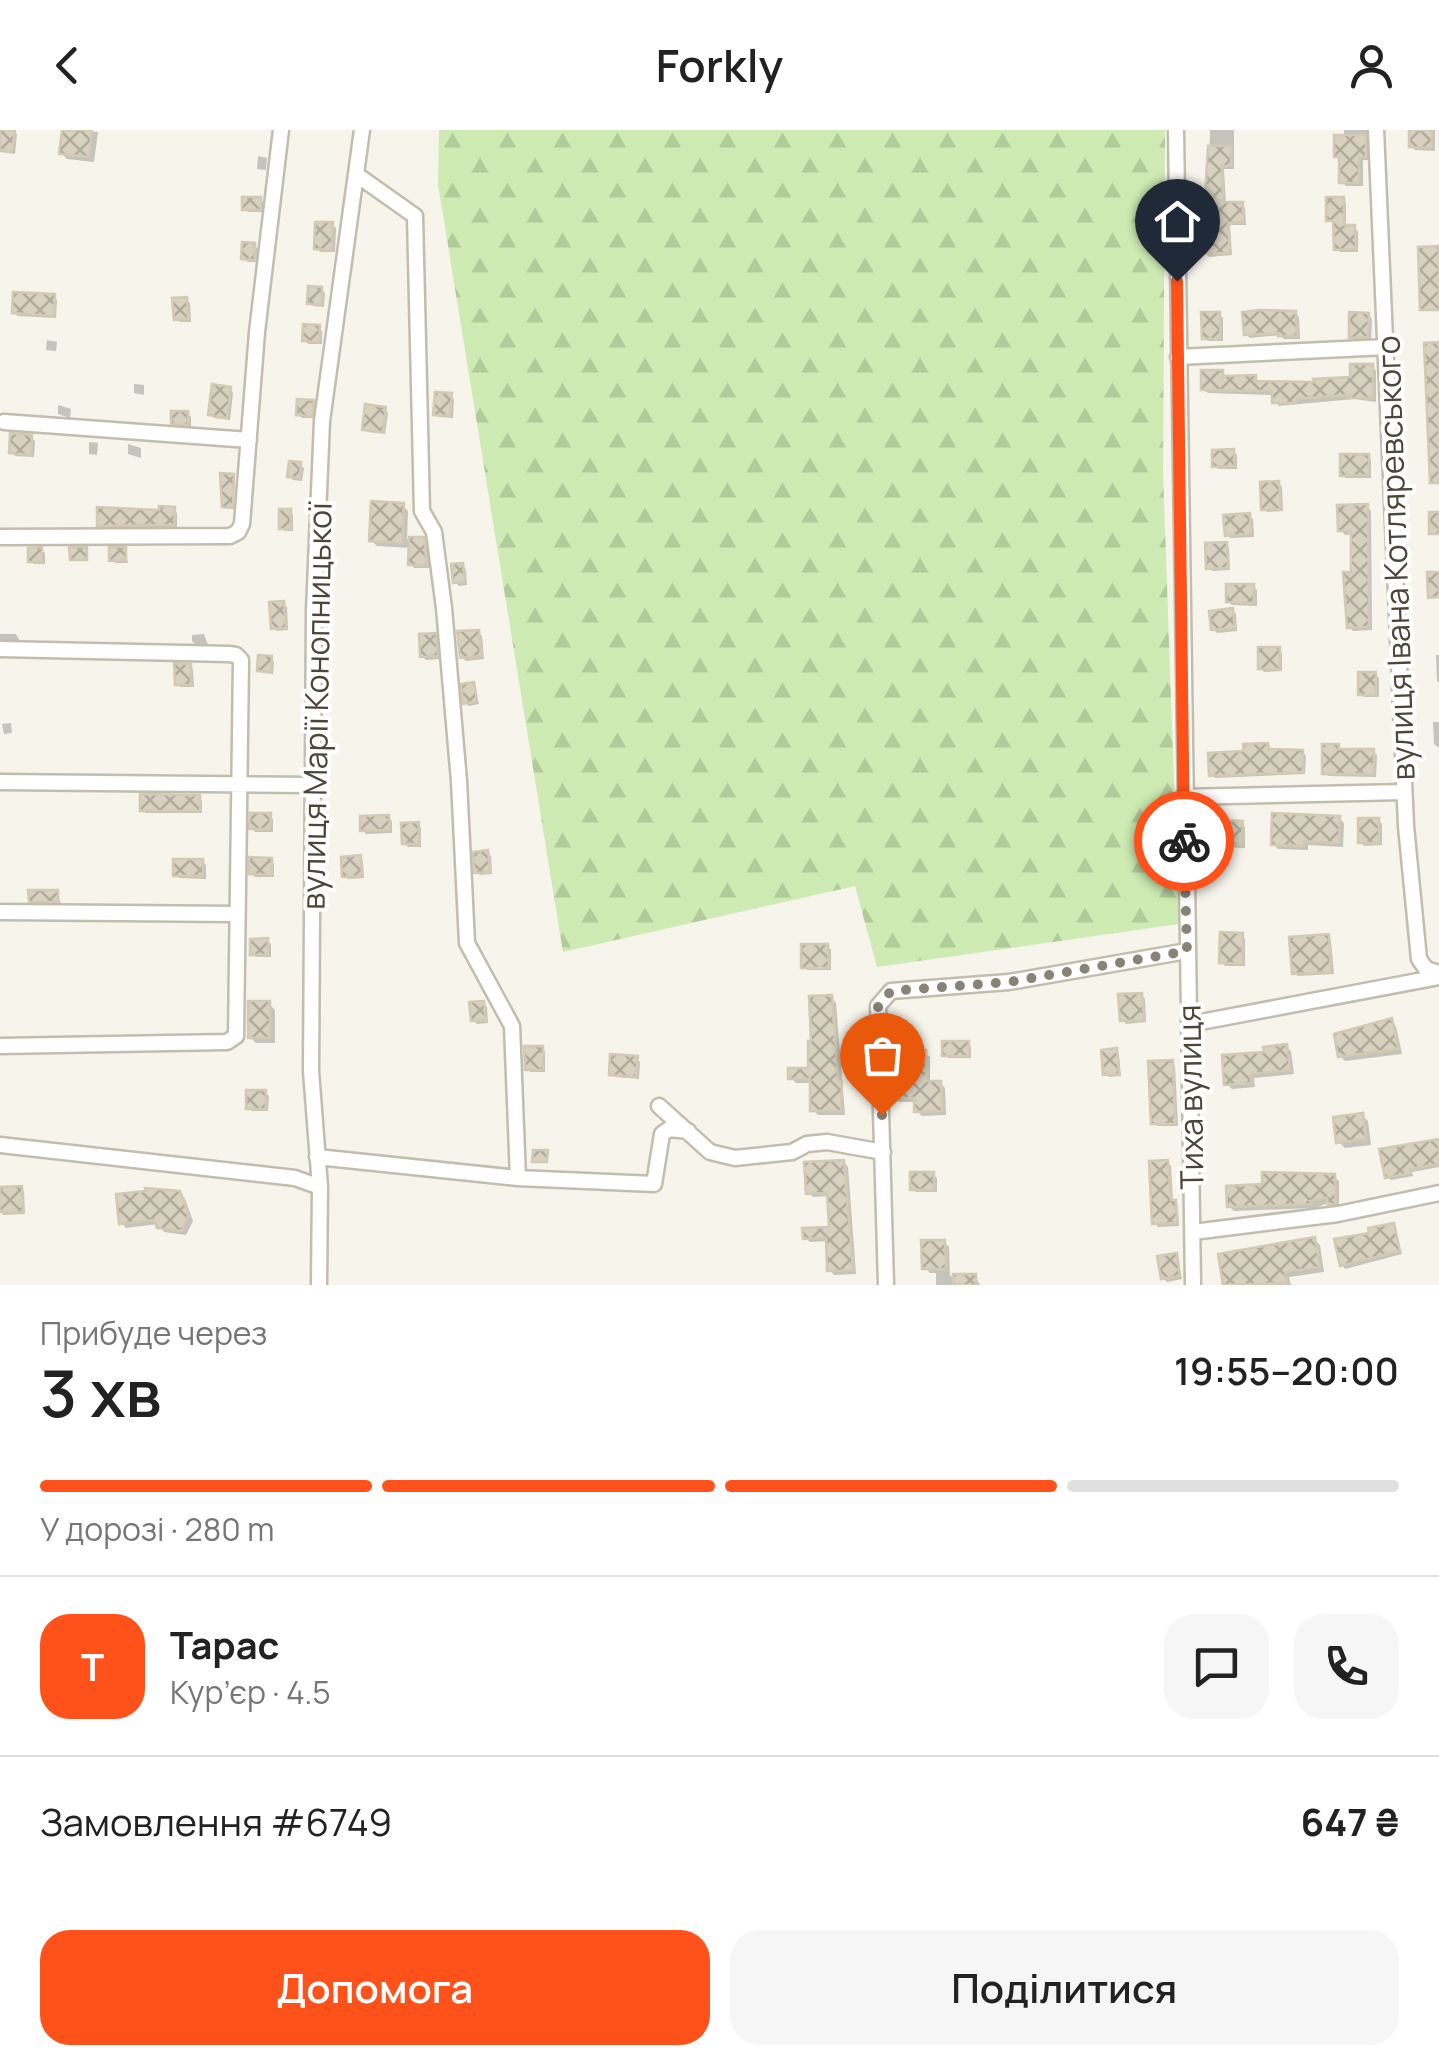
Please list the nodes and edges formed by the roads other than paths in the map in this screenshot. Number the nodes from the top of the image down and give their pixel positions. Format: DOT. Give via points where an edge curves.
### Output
graph roads {
  1 [pos="280,130"];
  2 [pos="362,130"];
  3 [pos="1176,130"];
  4 [pos="1376,130"];
  5 [pos="356,175"];
  6 [pos="1387,347"];
  7 [pos="1178,357"];
  8 [pos="4,422"];
  9 [pos="249,440"];
  10 [pos="0,537"];
  11 [pos="0,649"];
  12 [pos="0,782"];
  13 [pos="239,786"];
  14 [pos="312,786"];
  15 [pos="1404,792"];
  16 [pos="1183,797"];
  17 [pos="0,912"];
  18 [pos="237,914"];
  19 [pos="1187,951"];
  20 [pos="1439,975"];
  21 [pos="1190,1024"];
  22 [pos="0,1046"];
  23 [pos="658,1106"];
  24 [pos="688,1131"];
  25 [pos="0,1145"];
  26 [pos="883,1152"];
  27 [pos="318,1157"];
  28 [pos="518,1178"];
  29 [pos="320,1187"];
  30 [pos="1439,1193"];
  31 [pos="1192,1232"];
  32 [pos="319,1285"];
  33 [pos="886,1285"];
  34 [pos="1193,1285"];
  1 -- 9 [label="street"];
  2 -- 5 [label="street, вулиця Марії Конопницької"];
  3 -- 7 [label="street, Тиха вулиця"];
  4 -- 6 [label="street, вулиця Івана Котляревського"];
  5 -- 14 [label="street, вулиця Марії Конопницької" via="322,422"];
  5 -- 28 [label="street" via="415,216 422,511 434,532 444,608 467,943 512,1026"];
  6 -- 7 [label="street"];
  6 -- 15 [label="street, вулиця Івана Котляревського"];
  7 -- 16 [label="street, Тиха вулиця"];
  8 -- 9 [label="street"];
  9 -- 10 [label="street" via="242,524 234,534"];
  11 -- 13 [label="street" via="236,655"];
  12 -- 13 [label="street"];
  13 -- 14 [label="street"];
  13 -- 18 [label="street"];
  14 -- 27 [label="street, вулиця Марії Конопницької" via="311,1071"];
  15 -- 16 [label="street"];
  15 -- 20 [label="street, вулиця Івана Котляревського" via="1419,960"];
  16 -- 19 [label="street, Тиха вулиця"];
  17 -- 18 [label="street"];
  18 -- 22 [label="street" via="233,1040"];
  19 -- 21 [label="street, Тиха вулиця"];
  19 -- 26 [label="street" via="1009,982 891,991 878,1006"];
  20 -- 21 [label="street"];
  21 -- 31 [label="street, Тиха вулиця"];
  23 -- 24 [label="street"];
  24 -- 26 [label="street" via="710,1152 735,1158 828,1142"];
  24 -- 28 [label="street" via="662,1134 654,1184"];
  25 -- 29 [label="street" via="295,1178"];
  26 -- 33 [label="street"];
  27 -- 28 [label="street"];
  27 -- 29 [label="street, вулиця Марії Конопницької"];
  29 -- 32 [label="street, вулиця Марії Конопницької"];
  30 -- 31 [label="street"];
  31 -- 34 [label="street, Тиха вулиця"];
}
